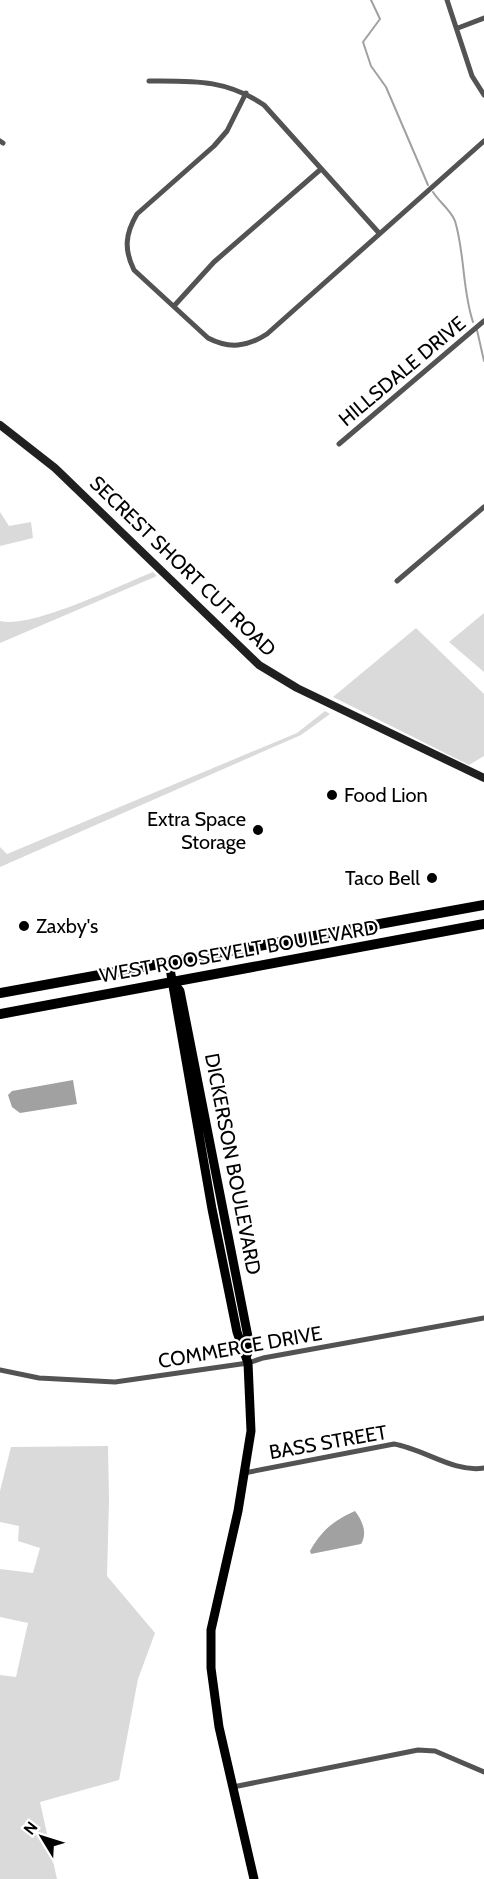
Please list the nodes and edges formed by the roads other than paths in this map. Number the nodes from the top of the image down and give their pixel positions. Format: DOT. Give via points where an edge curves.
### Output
graph roads {
  1 [pos="447,0"];
  2 [pos="484,18"];
  3 [pos="458,28"];
  4 [pos="148,81"];
  5 [pos="246,93"];
  6 [pos="484,95"];
  7 [pos="484,141"];
  8 [pos="321,169"];
  9 [pos="379,233"];
  10 [pos="174,306"];
  11 [pos="484,321"];
  12 [pos="0,425"];
  13 [pos="339,444"];
  14 [pos="484,507"];
  15 [pos="397,581"];
  16 [pos="484,778"];
  17 [pos="484,905"];
  18 [pos="484,924"];
  19 [pos="169,963"];
  20 [pos="173,982"];
  21 [pos="0,993"];
  22 [pos="0,1014"];
  23 [pos="198,1123"];
  24 [pos="214,1162"];
  25 [pos="484,1318"];
  26 [pos="248,1359"];
  27 [pos="0,1370"];
  28 [pos="484,1468"];
  29 [pos="244,1473"];
  30 [pos="484,1772"];
  31 [pos="233,1787"];
  32 [pos="254,1879"];
  1 -- 3 [label="street"];
  2 -- 3 [label="street"];
  3 -- 6 [label="street" via="472,76"];
  4 -- 5 [label="street" via="223,84"];
  5 -- 8 [label="street" via="264,105"];
  5 -- 10 [label="street" via="214,146 137,214 129,227 127,256 135,270"];
  7 -- 9 [label="street"];
  8 -- 9 [label="street"];
  8 -- 10 [label="street" via="214,262"];
  9 -- 10 [label="street" via="254,343 222,345 208,338"];
  11 -- 13 [label="street, HILLSDALE DRIVE"];
  12 -- 16 [label="main road, SECREST SHORT CUT ROAD" via="55,468 259,665 297,688"];
  14 -- 15 [label="street"];
  17 -- 19 [label="highway, WEST ROOSEVELT BOULEVARD"];
  18 -- 20 [label="highway, WEST ROOSEVELT BOULEVARD"];
  19 -- 20 [label="main road, DICKERSON BOULEVARD"];
  19 -- 21 [label="highway, WEST ROOSEVELT BOULEVARD"];
  20 -- 22 [label="highway, WEST ROOSEVELT BOULEVARD"];
  20 -- 23 [label="main road, DICKERSON BOULEVARD"];
  20 -- 24 [label="main road, DICKERSON BOULEVARD" via="180,991"];
  23 -- 24 [label="main road"];
  23 -- 26 [label="main road, DICKERSON BOULEVARD" via="235,1323"];
  24 -- 26 [label="main road, DICKERSON BOULEVARD" via="250,1347"];
  25 -- 26 [label="street, COMMERCE DRIVE"];
  26 -- 27 [label="street, COMMERCE DRIVE" via="115,1382 39,1378"];
  26 -- 29 [label="main road, DICKERSON BOULEVARD" via="251,1431"];
  28 -- 29 [label="street, BASS STREET" via="459,1466 414,1447 394,1444"];
  29 -- 31 [label="main road, DICKERSON BOULEVARD" via="211,1630 211,1668 219,1727"];
  30 -- 31 [label="street" via="435,1751 418,1750"];
  31 -- 32 [label="main road, DICKERSON BOULEVARD"];
}
